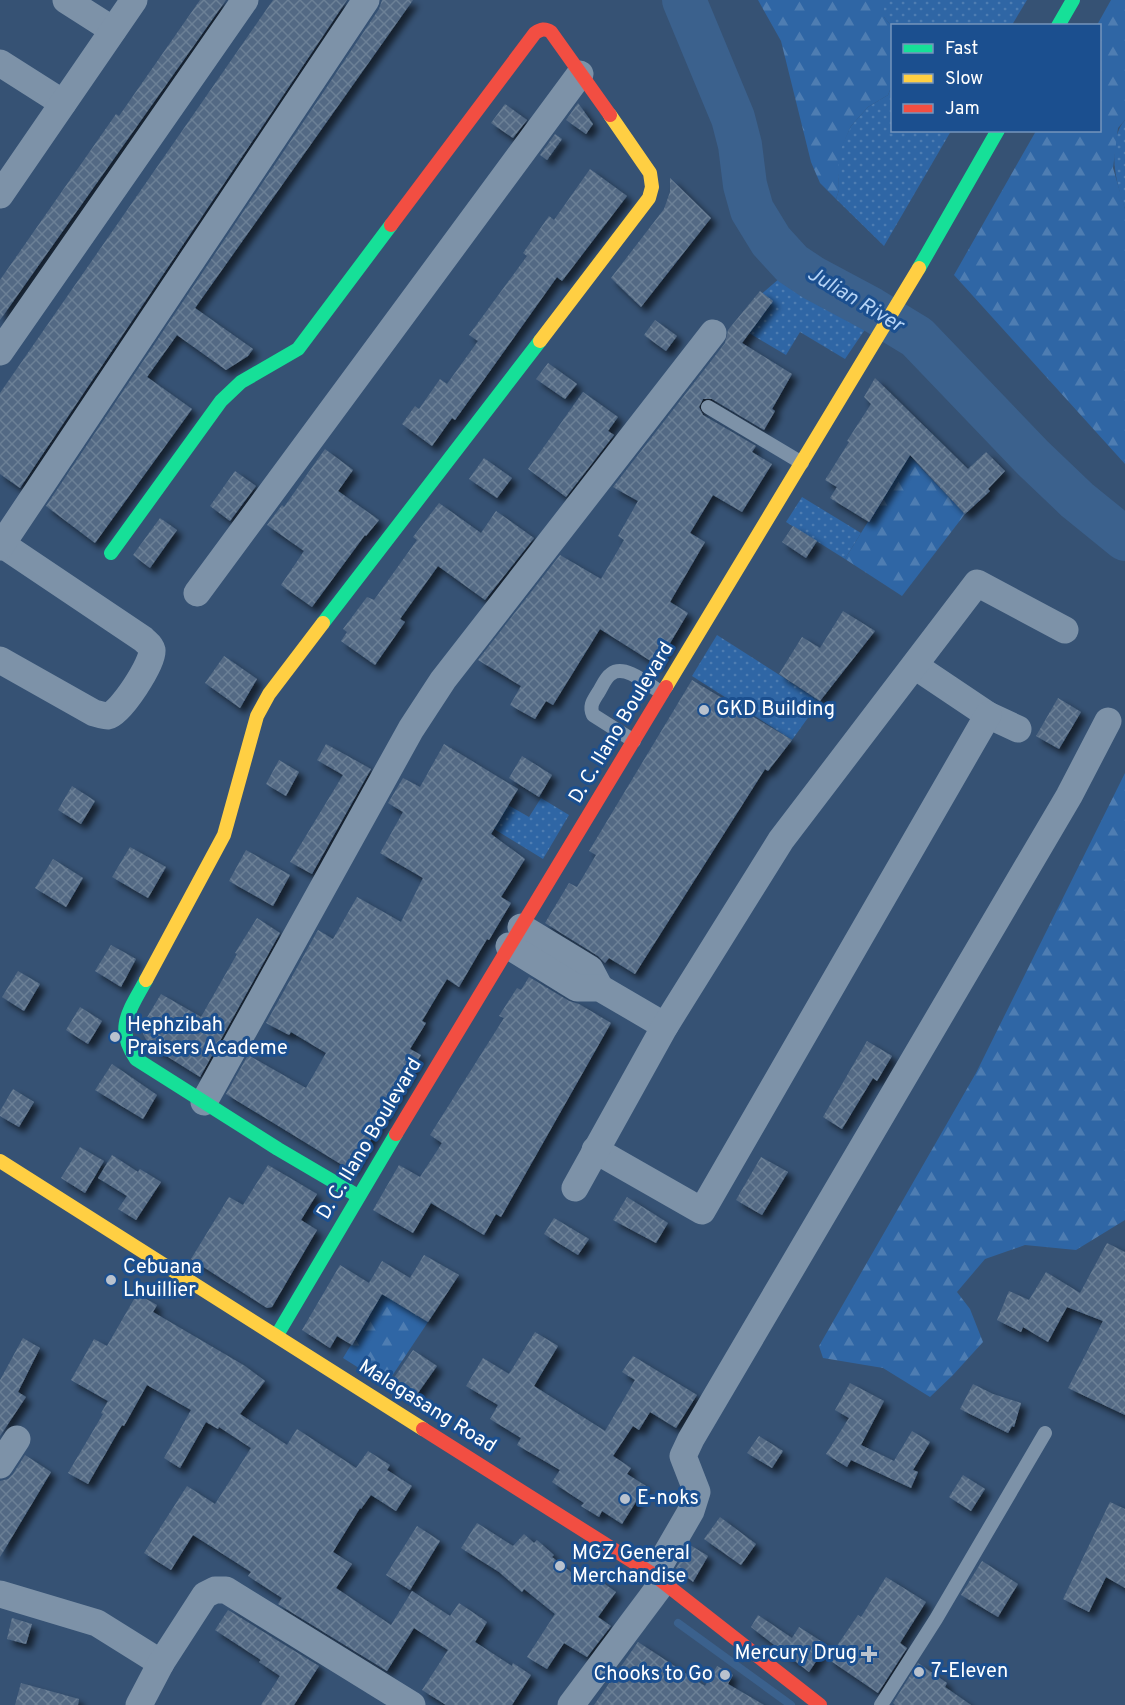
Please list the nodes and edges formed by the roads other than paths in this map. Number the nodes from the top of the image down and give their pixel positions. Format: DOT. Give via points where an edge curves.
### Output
graph roads {
  1 [pos="66,0"];
  2 [pos="134,0"];
  3 [pos="245,0"];
  4 [pos="366,0"];
  5 [pos="1073,0"];
  6 [pos="1059,24"];
  7 [pos="113,30"];
  8 [pos="0,63"];
  9 [pos="580,74"];
  10 [pos="63,103"];
  11 [pos="997,132"];
  12 [pos="4,180"];
  13 [pos="713,333"];
  14 [pos="0,352"];
  15 [pos="708,407"];
  16 [pos="802,463"];
  17 [pos="1,544"];
  18 [pos="111,553"];
  19 [pos="197,593"];
  20 [pos="1065,630"];
  21 [pos="0,660"];
  22 [pos="915,666"];
  23 [pos="663,694"];
  24 [pos="988,715"];
  25 [pos="1108,721"];
  26 [pos="1018,729"];
  27 [pos="634,741"];
  28 [pos="525,942"];
  29 [pos="665,1026"];
  30 [pos="204,1102"];
  31 [pos="595,1150"];
  32 [pos="0,1161"];
  33 [pos="574,1188"];
  34 [pos="358,1196"];
  35 [pos="277,1335"];
  36 [pos="1045,1433"];
  37 [pos="17,1439"];
  38 [pos="0,1465"];
  39 [pos="659,1578"];
  40 [pos="0,1594"];
  41 [pos="161,1663"];
  42 [pos="139,1705"];
  43 [pos="412,1705"];
  44 [pos="571,1705"];
  45 [pos="820,1705"];
  46 [pos="881,1705"];
  1 -- 7 [label="street"];
  2 -- 7 [label="street"];
  3 -- 14 [label="street"];
  4 -- 17 [label="street"];
  5 -- 6 [label="street"];
  7 -- 10 [label="street"];
  8 -- 10 [label="street"];
  9 -- 18 [label="street" via="551,32 540,29 535,33 307,339 298,349 241,382 220,401"];
  9 -- 19 [label="street"];
  9 -- 30 [label="street" via="650,173 649,198 275,685 256,716 224,835 124,1028 125,1043 136,1059"];
  10 -- 12 [label="street"];
  11 -- 16 [label="street, D. C. Ilano Boulevard"];
  13 -- 30 [label="street" via="436,690"];
  15 -- 16 [label="lane"];
  16 -- 23 [label="street, D. C. Ilano Boulevard"];
  17 -- 21 [label="street" via="143,639 153,652 122,706 107,716"];
  20 -- 22 [label="street" via="977,583"];
  22 -- 24 [label="street"];
  22 -- 29 [label="street" via="781,840"];
  23 -- 27 [label="street, D. C. Ilano Boulevard"];
  23 -- 27 [label="lane" via="618,670 609,676 593,701 593,715"];
  24 -- 26 [label="street"];
  24 -- 31 [label="street" via="702,1211"];
  25 -- 39 [label="street" via="1058,816 683,1456 697,1492"];
  27 -- 28 [label="street, D. C. Ilano Boulevard"];
  28 -- 29 [label="street" via="590,969 600,988"];
  28 -- 34 [label="street, D. C. Ilano Boulevard"];
  29 -- 31 [label="street"];
  30 -- 34 [label="street"];
  31 -- 33 [label="street"];
  32 -- 35 [label="street, Malagasang Road"];
  34 -- 35 [label="street, D. C. Ilano Boulevard"];
  35 -- 39 [label="street, Malagasang Road"];
  36 -- 46 [label="lane"];
  37 -- 38 [label="street"];
  39 -- 44 [label="street"];
  39 -- 45 [label="street, Malagasang Road"];
  40 -- 41 [label="street" via="97,1623"];
  41 -- 42 [label="street"];
  41 -- 43 [label="street" via="205,1595 226,1590"];
}
